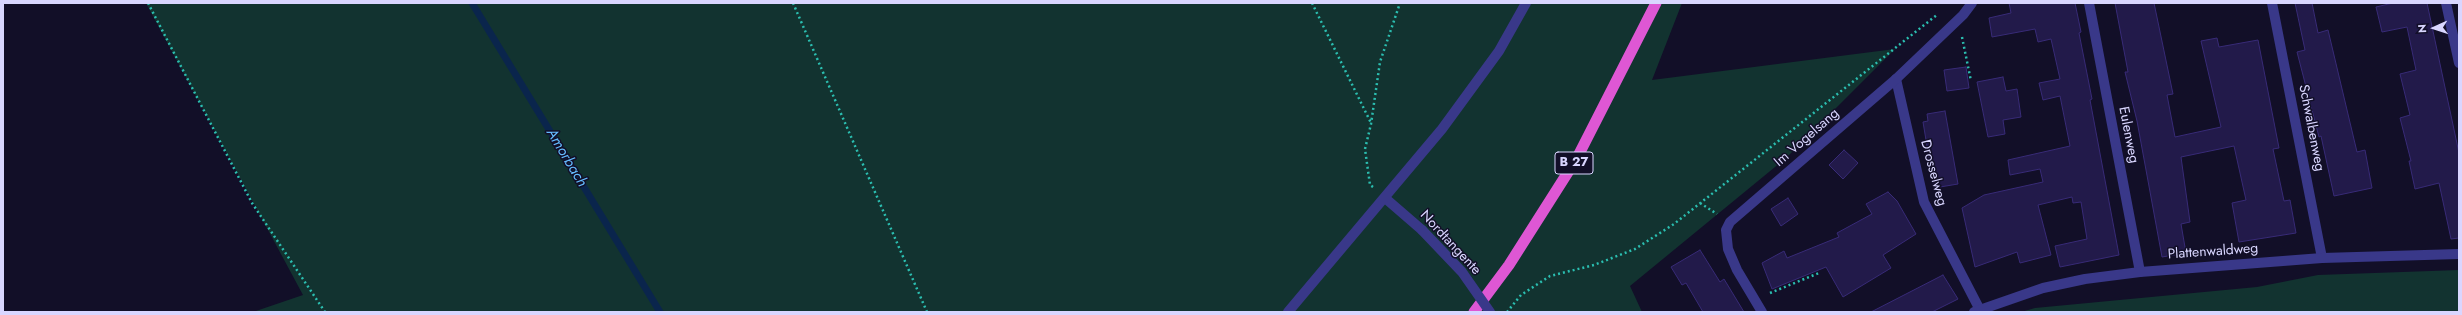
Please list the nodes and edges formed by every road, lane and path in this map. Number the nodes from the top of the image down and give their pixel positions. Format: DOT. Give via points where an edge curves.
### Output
graph roads {
  1 [pos="148,3"];
  2 [pos="793,3"];
  3 [pos="1312,3"];
  4 [pos="1400,3"];
  5 [pos="1526,3"];
  6 [pos="1656,3"];
  7 [pos="1972,3"];
  8 [pos="2089,3"];
  9 [pos="2272,3"];
  10 [pos="2446,3"];
  11 [pos="1961,17"];
  12 [pos="2459,63"];
  13 [pos="1896,80"];
  14 [pos="1971,81"];
  15 [pos="1371,124"];
  16 [pos="1370,185"];
  17 [pos="1385,198"];
  18 [pos="2459,254"];
  19 [pos="2322,258"];
  20 [pos="2140,272"];
  21 [pos="1819,273"];
  22 [pos="1754,299"];
  23 [pos="1977,311"];
  24 [pos="325,312"];
  25 [pos="927,312"];
  26 [pos="1288,312"];
  27 [pos="1474,312"];
  28 [pos="1490,312"];
  29 [pos="1507,312"];
  30 [pos="1762,312"];
  1 -- 24 [label="path" via="252,203"];
  2 -- 25 [label="path"];
  3 -- 15 [label="path"];
  4 -- 15 [label="path" via="1380,62"];
  5 -- 17 [label="street" via="1499,51 1442,129"];
  6 -- 27 [label="highway, B 27" via="1577,158 1509,265"];
  7 -- 11 [label="street, Im Vogelsang"];
  8 -- 20 [label="street, Eulenweg"];
  9 -- 19 [label="street, Schwalbenweg"];
  10 -- 12 [label="street"];
  11 -- 13 [label="street, Im Vogelsang"];
  11 -- 14 [label="path"];
  11 -- 29 [label="path" via="1944,13 1937,15 1674,224 1635,249 1594,265 1550,276 1520,295"];
  13 -- 22 [label="street, Im Vogelsang" via="1730,222 1726,230 1728,249"];
  13 -- 23 [label="street, Drosselweg" via="1924,202"];
  15 -- 16 [label="path" via="1365,149"];
  17 -- 26 [label="street"];
  17 -- 28 [label="street, Nordtangente, bridge" via="1422,230 1462,272"];
  18 -- 19 [label="street, Plattenwaldweg"];
  19 -- 20 [label="street, Plattenwaldweg"];
  20 -- 23 [label="street, Plattenwaldweg" via="2085,279 2043,288"];
  21 -- 22 [label="path"];
  22 -- 30 [label="street, Im Vogelsang"];
}
